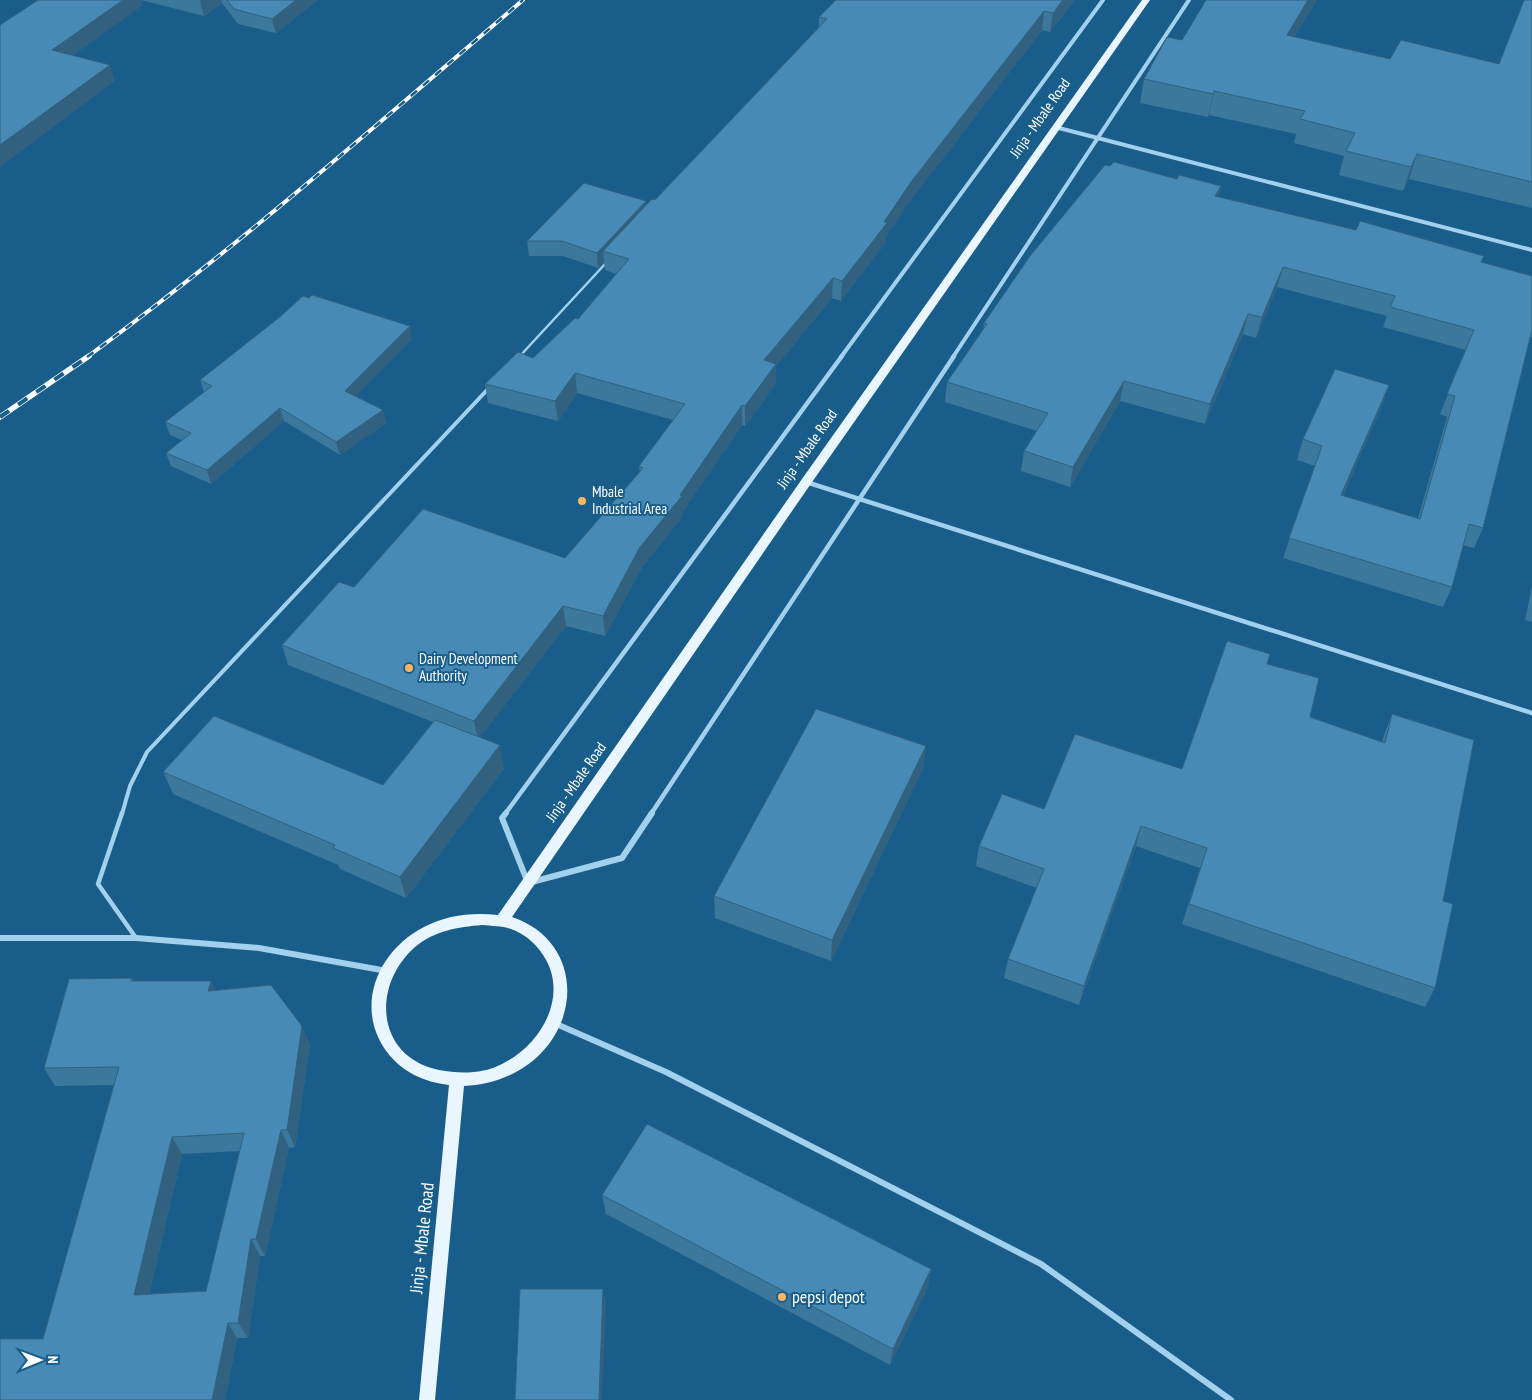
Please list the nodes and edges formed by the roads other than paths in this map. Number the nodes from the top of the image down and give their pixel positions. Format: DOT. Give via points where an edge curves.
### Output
graph roads {
  1 [pos="1102,0"];
  2 [pos="1146,0"];
  3 [pos="1190,0"];
  4 [pos="1055,127"];
  5 [pos="1098,138"];
  6 [pos="1532,250"];
  7 [pos="610,260"];
  8 [pos="514,361"];
  9 [pos="494,383"];
  10 [pos="806,482"];
  11 [pos="860,499"];
  12 [pos="1532,713"];
  13 [pos="528,883"];
  14 [pos="501,922"];
  15 [pos="0,938"];
  16 [pos="136,938"];
  17 [pos="387,971"];
  18 [pos="554,1023"];
  19 [pos="457,1080"];
  20 [pos="427,1400"];
  21 [pos="1231,1400"];
  1 -- 13 [label="street" via="502,818"];
  2 -- 4 [label="main road, Jinja - Mbale Road"];
  3 -- 5 [label="street"];
  4 -- 5 [label="street"];
  4 -- 10 [label="main road, Jinja - Mbale Road"];
  5 -- 6 [label="street"];
  5 -- 11 [label="street"];
  7 -- 8 [label="lane"];
  9 -- 16 [label="lane" via="147,752 130,786 98,884"];
  10 -- 11 [label="street"];
  10 -- 13 [label="main road, Jinja - Mbale Road"];
  11 -- 12 [label="street"];
  11 -- 13 [label="street" via="622,858"];
  13 -- 14 [label="main road, Jinja - Mbale Road"];
  14 -- 17 [label="main road" via="482,918 453,922 426,932 403,949"];
  14 -- 18 [label="main road" via="532,933 550,951 560,973 562,998"];
  15 -- 16 [label="street"];
  16 -- 17 [label="street" via="259,948"];
  17 -- 19 [label="main road" via="378,996 378,1020 387,1044 405,1063 428,1075"];
  18 -- 19 [label="main road" via="538,1046 516,1065 487,1077"];
  18 -- 21 [label="street" via="666,1072 1041,1264"];
  19 -- 20 [label="main road, Jinja - Mbale Road"];
}
